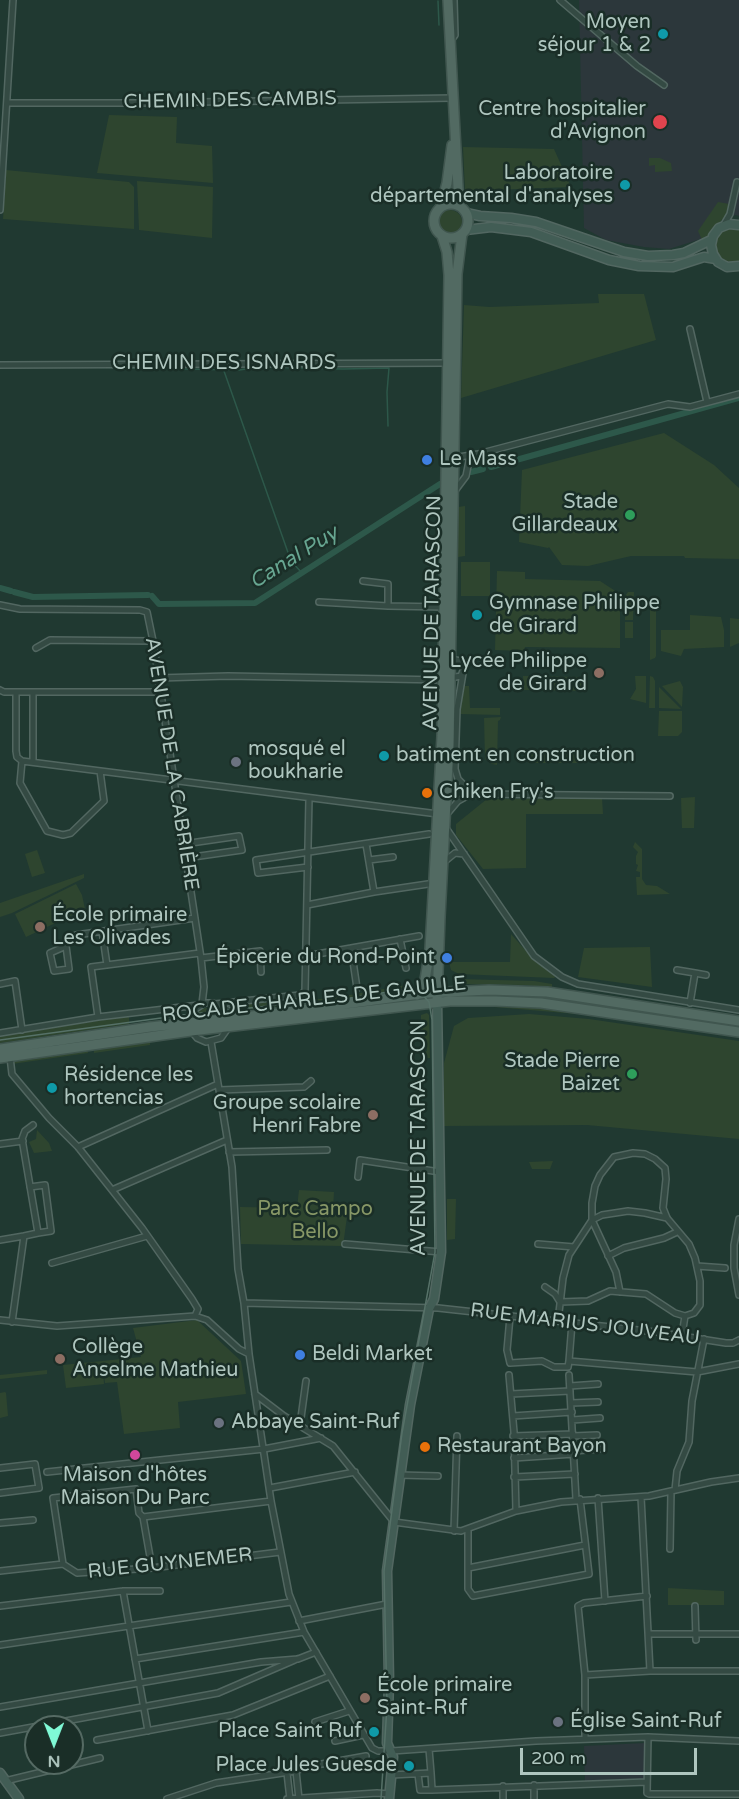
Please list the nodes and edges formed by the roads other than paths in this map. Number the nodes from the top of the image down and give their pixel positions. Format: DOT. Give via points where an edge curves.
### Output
graph roads {
  1 [pos="13,0"];
  2 [pos="448,0"];
  3 [pos="454,0"];
  4 [pos="560,0"];
  5 [pos="450,40"];
  6 [pos="664,85"];
  7 [pos="453,98"];
  8 [pos="7,103"];
  9 [pos="454,128"];
  10 [pos="737,182"];
  11 [pos="441,206"];
  12 [pos="463,209"];
  13 [pos="0,210"];
  14 [pos="739,225"];
  15 [pos="723,226"];
  16 [pos="464,232"];
  17 [pos="442,236"];
  18 [pos="711,240"];
  19 [pos="716,259"];
  20 [pos="739,266"];
  21 [pos="690,328"];
  22 [pos="448,363"];
  23 [pos="0,365"];
  24 [pos="739,394"];
  25 [pos="707,402"];
  26 [pos="470,456"];
  27 [pos="449,463"];
  28 [pos="468,466"];
  29 [pos="453,494"];
  30 [pos="363,581"];
  31 [pos="319,602"];
  32 [pos="0,606"];
  33 [pos="388,606"];
  34 [pos="444,607"];
  35 [pos="153,641"];
  36 [pos="36,648"];
  37 [pos="450,659"];
  38 [pos="463,673"];
  39 [pos="158,678"];
  40 [pos="446,679"];
  41 [pos="0,690"];
  42 [pos="16,692"];
  43 [pos="33,692"];
  44 [pos="161,692"];
  45 [pos="22,761"];
  46 [pos="33,762"];
  47 [pos="455,769"];
  48 [pos="100,771"];
  49 [pos="174,781"];
  50 [pos="448,787"];
  51 [pos="476,794"];
  52 [pos="670,796"];
  53 [pos="309,798"];
  54 [pos="443,814"];
  55 [pos="445,827"];
  56 [pos="429,834"];
  57 [pos="184,844"];
  58 [pos="366,844"];
  59 [pos="308,854"];
  60 [pos="465,854"];
  61 [pos="393,856"];
  62 [pos="186,858"];
  63 [pos="369,860"];
  64 [pos="442,864"];
  65 [pos="308,867"];
  66 [pos="428,884"];
  67 [pos="374,891"];
  68 [pos="307,905"];
  69 [pos="195,918"];
  70 [pos="102,932"];
  71 [pos="419,936"];
  72 [pos="400,939"];
  73 [pos="66,946"];
  74 [pos="351,948"];
  75 [pos="430,949"];
  76 [pos="200,956"];
  77 [pos="306,956"];
  78 [pos="107,965"];
  79 [pos="406,968"];
  80 [pos="676,970"];
  81 [pos="261,972"];
  82 [pos="695,973"];
  83 [pos="706,975"];
  84 [pos="438,977"];
  85 [pos="0,984"];
  86 [pos="204,987"];
  87 [pos="357,988"];
  88 [pos="489,990"];
  89 [pos="417,995"];
  90 [pos="437,997"];
  91 [pos="690,1003"];
  92 [pos="213,1004"];
  93 [pos="201,1005"];
  94 [pos="412,1005"];
  95 [pos="222,1009"];
  96 [pos="739,1010"];
  97 [pos="270,1014"];
  98 [pos="98,1017"];
  99 [pos="739,1021"];
  100 [pos="227,1023"];
  101 [pos="190,1027"];
  102 [pos="22,1030"];
  103 [pos="739,1032"];
  104 [pos="0,1033"];
  105 [pos="212,1045"];
  106 [pos="0,1049"];
  107 [pos="5,1057"];
  108 [pos="311,1081"];
  109 [pos="218,1087"];
  110 [pos="33,1125"];
  111 [pos="226,1140"];
  112 [pos="22,1141"];
  113 [pos="0,1144"];
  114 [pos="78,1147"];
  115 [pos="327,1150"];
  116 [pos="229,1152"];
  117 [pos="440,1172"];
  118 [pos="358,1177"];
  119 [pos="30,1187"];
  120 [pos="112,1190"];
  121 [pos="667,1218"];
  122 [pos="739,1219"];
  123 [pos="592,1220"];
  124 [pos="677,1232"];
  125 [pos="38,1233"];
  126 [pos="24,1236"];
  127 [pos="147,1236"];
  128 [pos="0,1240"];
  129 [pos="345,1244"];
  130 [pos="538,1244"];
  131 [pos="574,1247"];
  132 [pos="441,1252"];
  133 [pos="608,1256"];
  134 [pos="52,1263"];
  135 [pos="697,1266"];
  136 [pos="725,1268"];
  137 [pos="738,1282"];
  138 [pos="545,1287"];
  139 [pos="620,1292"];
  140 [pos="739,1295"];
  141 [pos="560,1302"];
  142 [pos="244,1303"];
  143 [pos="429,1309"];
  144 [pos="195,1316"];
  145 [pos="686,1316"];
  146 [pos="510,1317"];
  147 [pos="0,1320"];
  148 [pos="12,1322"];
  149 [pos="558,1322"];
  150 [pos="572,1323"];
  151 [pos="682,1335"];
  152 [pos="704,1338"];
  153 [pos="739,1340"];
  154 [pos="249,1354"];
  155 [pos="569,1361"];
  156 [pos="739,1364"];
  157 [pos="697,1372"];
  158 [pos="509,1375"];
  159 [pos="570,1375"];
  160 [pos="306,1381"];
  161 [pos="598,1384"];
  162 [pos="570,1388"];
  163 [pos="255,1394"];
  164 [pos="511,1394"];
  165 [pos="598,1402"];
  166 [pos="571,1403"];
  167 [pos="572,1412"];
  168 [pos="513,1416"];
  169 [pos="600,1419"];
  170 [pos="572,1420"];
  171 [pos="300,1425"];
  172 [pos="573,1435"];
  173 [pos="597,1435"];
  174 [pos="457,1436"];
  175 [pos="513,1436"];
  176 [pos="321,1438"];
  177 [pos="264,1449"];
  178 [pos="599,1449"];
  179 [pos="574,1453"];
  180 [pos="514,1458"];
  181 [pos="0,1468"];
  182 [pos="47,1472"];
  183 [pos="355,1472"];
  184 [pos="575,1474"];
  185 [pos="399,1475"];
  186 [pos="438,1476"];
  187 [pos="514,1478"];
  188 [pos="739,1478"];
  189 [pos="270,1488"];
  190 [pos="673,1491"];
  191 [pos="0,1493"];
  192 [pos="641,1497"];
  193 [pos="598,1498"];
  194 [pos="578,1499"];
  195 [pos="271,1501"];
  196 [pos="516,1511"];
  197 [pos="143,1517"];
  198 [pos="33,1520"];
  199 [pos="394,1522"];
  200 [pos="0,1523"];
  201 [pos="468,1530"];
  202 [pos="453,1531"];
  203 [pos="585,1545"];
  204 [pos="670,1549"];
  205 [pos="280,1552"];
  206 [pos="63,1564"];
  207 [pos="152,1568"];
  208 [pos="468,1568"];
  209 [pos="0,1571"];
  210 [pos="123,1591"];
  211 [pos="160,1591"];
  212 [pos="647,1596"];
  213 [pos="605,1600"];
  214 [pos="291,1602"];
  215 [pos="387,1604"];
  216 [pos="0,1606"];
  217 [pos="695,1606"];
  218 [pos="299,1621"];
  219 [pos="129,1626"];
  220 [pos="304,1632"];
  221 [pos="649,1634"];
  222 [pos="739,1634"];
  223 [pos="696,1637"];
  224 [pos="0,1645"];
  225 [pos="316,1652"];
  226 [pos="135,1659"];
  227 [pos="298,1659"];
  228 [pos="650,1671"];
  229 [pos="739,1671"];
  230 [pos="585,1675"];
  231 [pos="330,1676"];
  232 [pos="139,1683"];
  233 [pos="0,1707"];
  234 [pos="144,1707"];
  235 [pos="349,1711"];
  236 [pos="315,1722"];
  237 [pos="148,1731"];
  238 [pos="0,1733"];
  239 [pos="363,1735"];
  240 [pos="648,1737"];
  241 [pos="585,1739"];
  242 [pos="98,1740"];
  243 [pos="335,1741"];
  244 [pos="739,1741"];
  245 [pos="390,1747"];
  246 [pos="429,1749"];
  247 [pos="366,1756"];
  248 [pos="99,1758"];
  249 [pos="296,1771"];
  250 [pos="287,1773"];
  251 [pos="431,1773"];
  252 [pos="418,1774"];
  253 [pos="391,1775"];
  254 [pos="3,1777"];
  255 [pos="647,1782"];
  256 [pos="534,1785"];
  257 [pos="503,1786"];
  258 [pos="432,1790"];
  259 [pos="739,1794"];
  260 [pos="389,1797"];
  261 [pos="299,1798"];
  262 [pos="19,1799"];
  263 [pos="167,1799"];
  264 [pos="289,1799"];
  265 [pos="503,1799"];
  266 [pos="534,1799"];
  1 -- 8 [label="street"];
  2 -- 5 [label="main road"];
  3 -- 5 [label="street" via="455,34"];
  4 -- 6 [label="street"];
  5 -- 7 [label="main road"];
  7 -- 8 [label="street, CHEMIN DES CAMBIS"];
  7 -- 9 [label="main road"];
  8 -- 13 [label="street"];
  9 -- 11 [label="main road"];
  9 -- 12 [label="main road"];
  10 -- 15 [label="street" via="730,214"];
  11 -- 12 [label="main road" via="453,204"];
  11 -- 17 [label="main road" via="433,219"];
  12 -- 16 [label="main road" via="468,221"];
  12 -- 18 [label="street" via="480,216 536,222 624,252 648,256 684,253"];
  14 -- 15 [label="street"];
  15 -- 18 [label="street"];
  16 -- 17 [label="main road" via="452,238"];
  16 -- 19 [label="street" via="491,227 531,232 609,260 639,266 673,267 704,257"];
  16 -- 27 [label="main road, AVENUE DE TARASCON" via="457,274"];
  17 -- 22 [label="main road, AVENUE DE TARASCON" via="449,264"];
  18 -- 19 [label="street"];
  19 -- 20 [label="street" via="727,267"];
  21 -- 25 [label="street"];
  22 -- 23 [label="street, CHEMIN DES ISNARDS"];
  22 -- 27 [label="main road, AVENUE DE TARASCON"];
  24 -- 25 [label="street"];
  25 -- 26 [label="street" via="690,406 668,404"];
  26 -- 27 [label="street"];
  26 -- 28 [label="street"];
  27 -- 28 [label="street" via="460,469"];
  27 -- 29 [label="main road, AVENUE DE TARASCON"];
  27 -- 34 [label="main road, AVENUE DE TARASCON"];
  28 -- 29 [label="street"];
  29 -- 37 [label="main road, AVENUE DE TARASCON"];
  30 -- 33 [label="street" via="388,584"];
  31 -- 33 [label="street"];
  32 -- 35 [label="street, AVENUE DE LA CABRIÈRE" via="140,610 147,612"];
  33 -- 34 [label="street"];
  34 -- 40 [label="main road, AVENUE DE TARASCON"];
  35 -- 36 [label="street" via="50,640"];
  35 -- 39 [label="street, AVENUE DE LA CABRIÈRE"];
  37 -- 38 [label="street" via="461,661"];
  37 -- 40 [label="main road, AVENUE DE TARASCON"];
  38 -- 40 [label="street"];
  38 -- 47 [label="street"];
  39 -- 40 [label="street"];
  39 -- 44 [label="street, AVENUE DE LA CABRIÈRE"];
  40 -- 50 [label="main road, AVENUE DE TARASCON"];
  40 -- 54 [label="main road, AVENUE DE TARASCON"];
  41 -- 42 [label="street"];
  42 -- 43 [label="street"];
  42 -- 45 [label="street" via="16,751"];
  43 -- 44 [label="street"];
  43 -- 46 [label="street"];
  44 -- 49 [label="street, AVENUE DE LA CABRIÈRE"];
  45 -- 46 [label="street"];
  45 -- 48 [label="street" via="20,783 47,831 63,835 71,833 104,801"];
  46 -- 48 [label="street"];
  47 -- 50 [label="street"];
  47 -- 51 [label="street" via="458,779"];
  48 -- 49 [label="street"];
  49 -- 53 [label="street"];
  49 -- 57 [label="street, AVENUE DE LA CABRIÈRE"];
  50 -- 54 [label="main road, AVENUE DE TARASCON"];
  51 -- 52 [label="street"];
  51 -- 54 [label="street" via="458,801"];
  53 -- 54 [label="street"];
  53 -- 59 [label="street"];
  54 -- 55 [label="main road, AVENUE DE TARASCON"];
  54 -- 75 [label="main road, AVENUE DE TARASCON"];
  55 -- 60 [label="street"];
  55 -- 64 [label="main road, AVENUE DE TARASCON"];
  56 -- 58 [label="street"];
  57 -- 62 [label="street, AVENUE DE LA CABRIÈRE"];
  57 -- 62 [label="street" via="239,836 242,850"];
  58 -- 59 [label="street"];
  58 -- 63 [label="street"];
  59 -- 65 [label="street"];
  59 -- 65 [label="street" via="256,860 258,873"];
  60 -- 64 [label="street" via="454,853"];
  60 -- 91 [label="street" via="542,964 575,983"];
  61 -- 63 [label="street"];
  62 -- 69 [label="street, AVENUE DE LA CABRIÈRE"];
  63 -- 67 [label="street"];
  64 -- 84 [label="main road, AVENUE DE TARASCON"];
  65 -- 68 [label="street"];
  66 -- 67 [label="street"];
  67 -- 68 [label="street"];
  68 -- 77 [label="street"];
  69 -- 70 [label="street"];
  69 -- 76 [label="street, AVENUE DE LA CABRIÈRE"];
  70 -- 73 [label="street" via="76,935"];
  70 -- 78 [label="street"];
  71 -- 72 [label="street"];
  72 -- 74 [label="street"];
  72 -- 79 [label="street"];
  73 -- 73 [label="street" via="51,953 54,971 69,969"];
  74 -- 77 [label="street"];
  74 -- 87 [label="street"];
  75 -- 89 [label="main road, AVENUE DE TARASCON" via="424,986"];
  75 -- 90 [label="main road, AVENUE DE TARASCON" via="430,977"];
  76 -- 78 [label="street"];
  76 -- 81 [label="street" via="260,951"];
  76 -- 86 [label="street, AVENUE DE LA CABRIÈRE"];
  77 -- 92 [label="street" via="302,993"];
  78 -- 98 [label="street" via="91,967"];
  80 -- 82 [label="street"];
  82 -- 83 [label="street"];
  82 -- 91 [label="street"];
  84 -- 88 [label="main road, ROCADE CHARLES DE GAULLE" via="448,986"];
  84 -- 90 [label="main road, AVENUE DE TARASCON"];
  85 -- 102 [label="street" via="15,981"];
  86 -- 92 [label="street, AVENUE DE LA CABRIÈRE"];
  86 -- 93 [label="street, AVENUE DE LA CABRIÈRE"];
  88 -- 90 [label="main road, ROCADE CHARLES DE GAULLE"];
  88 -- 99 [label="main road, ROCADE CHARLES DE GAULLE" via="547,992"];
  89 -- 90 [label="main road, ROCADE CHARLES DE GAULLE"];
  89 -- 97 [label="main road, ROCADE CHARLES DE GAULLE"];
  90 -- 94 [label="main road, AVENUE DE TARASCON"];
  90 -- 103 [label="main road, ROCADE CHARLES DE GAULLE" via="450,1001 551,1005"];
  90 -- 117 [label="street, AVENUE DE TARASCON"];
  91 -- 96 [label="street"];
  92 -- 93 [label="street"];
  92 -- 95 [label="street"];
  93 -- 98 [label="street"];
  93 -- 101 [label="street" via="192,1012"];
  94 -- 100 [label="main road, ROCADE CHARLES DE GAULLE"];
  95 -- 97 [label="street"];
  95 -- 100 [label="street"];
  97 -- 100 [label="main road, ROCADE CHARLES DE GAULLE"];
  98 -- 102 [label="street"];
  100 -- 101 [label="main road, ROCADE CHARLES DE GAULLE"];
  100 -- 105 [label="street"];
  101 -- 105 [label="street" via="201,1040"];
  101 -- 106 [label="main road, ROCADE CHARLES DE GAULLE"];
  101 -- 107 [label="main road, ROCADE CHARLES DE GAULLE"];
  102 -- 104 [label="street"];
  105 -- 109 [label="street"];
  107 -- 114 [label="street" via="12,1074"];
  108 -- 109 [label="street" via="304,1087"];
  109 -- 111 [label="street"];
  109 -- 114 [label="street"];
  110 -- 112 [label="street" via="25,1131"];
  111 -- 116 [label="street"];
  111 -- 120 [label="street"];
  112 -- 113 [label="street"];
  112 -- 119 [label="street"];
  114 -- 120 [label="street"];
  115 -- 116 [label="street"];
  116 -- 142 [label="street"];
  117 -- 118 [label="street" via="360,1160"];
  117 -- 132 [label="street, AVENUE DE TARASCON"];
  119 -- 125 [label="street"];
  119 -- 125 [label="street" via="45,1185 51,1231"];
  120 -- 127 [label="street"];
  121 -- 123 [label="street" via="628,1211"];
  121 -- 123 [label="street" via="663,1208 665,1168 645,1154 633,1153 614,1157 600,1176 595,1186"];
  121 -- 124 [label="street"];
  122 -- 137 [label="street" via="734,1245"];
  123 -- 131 [label="street"];
  123 -- 133 [label="street"];
  124 -- 133 [label="street"];
  124 -- 135 [label="street" via="689,1244"];
  125 -- 126 [label="street"];
  126 -- 128 [label="street"];
  126 -- 148 [label="street"];
  127 -- 134 [label="street"];
  127 -- 144 [label="street" via="192,1299 198,1309"];
  129 -- 132 [label="street"];
  130 -- 131 [label="street"];
  131 -- 141 [label="street"];
  132 -- 143 [label="street, AVENUE DE TARASCON"];
  133 -- 139 [label="street"];
  135 -- 136 [label="street"];
  135 -- 145 [label="street" via="700,1305"];
  137 -- 140 [label="street"];
  138 -- 141 [label="street"];
  139 -- 141 [label="street" via="610,1291 588,1301"];
  139 -- 145 [label="street" via="646,1294"];
  141 -- 149 [label="street"];
  142 -- 143 [label="street, RUE MARIUS JOUVEAU"];
  142 -- 154 [label="street"];
  143 -- 146 [label="street, RUE MARIUS JOUVEAU"];
  143 -- 185 [label="street, AVENUE DE TARASCON"];
  144 -- 148 [label="street" via="57,1326"];
  144 -- 154 [label="street" via="207,1320"];
  145 -- 151 [label="street"];
  146 -- 149 [label="street, RUE MARIUS JOUVEAU"];
  146 -- 155 [label="street" via="510,1363 542,1361 554,1367 568,1367"];
  147 -- 148 [label="street"];
  149 -- 150 [label="street, RUE MARIUS JOUVEAU"];
  150 -- 151 [label="street, RUE MARIUS JOUVEAU"];
  150 -- 155 [label="street"];
  151 -- 152 [label="street, RUE MARIUS JOUVEAU"];
  152 -- 153 [label="street, RUE MARIUS JOUVEAU" via="726,1343"];
  152 -- 157 [label="street"];
  154 -- 163 [label="street"];
  155 -- 157 [label="street"];
  156 -- 157 [label="street"];
  157 -- 190 [label="street" via="689,1442"];
  158 -- 164 [label="street"];
  159 -- 162 [label="street"];
  160 -- 171 [label="street"];
  161 -- 162 [label="street"];
  162 -- 164 [label="street"];
  162 -- 166 [label="street"];
  163 -- 171 [label="street"];
  163 -- 177 [label="street"];
  164 -- 168 [label="street"];
  165 -- 166 [label="street"];
  166 -- 167 [label="street"];
  167 -- 168 [label="street"];
  167 -- 170 [label="street"];
  168 -- 175 [label="street"];
  169 -- 170 [label="street"];
  170 -- 172 [label="street"];
  171 -- 176 [label="street"];
  172 -- 173 [label="street"];
  172 -- 175 [label="street"];
  172 -- 179 [label="street"];
  174 -- 202 [label="street"];
  175 -- 180 [label="street"];
  176 -- 177 [label="street"];
  176 -- 183 [label="street"];
  177 -- 182 [label="street"];
  177 -- 189 [label="street"];
  178 -- 179 [label="street"];
  179 -- 180 [label="street"];
  179 -- 184 [label="street"];
  180 -- 187 [label="street"];
  181 -- 191 [label="street" via="35,1464 39,1488"];
  183 -- 189 [label="street"];
  183 -- 199 [label="street"];
  184 -- 187 [label="street"];
  184 -- 194 [label="street"];
  185 -- 186 [label="street"];
  185 -- 199 [label="street, AVENUE DE TARASCON"];
  187 -- 196 [label="street"];
  188 -- 190 [label="street"];
  189 -- 195 [label="street"];
  190 -- 192 [label="street"];
  190 -- 204 [label="street"];
  192 -- 193 [label="street"];
  192 -- 212 [label="street"];
  193 -- 194 [label="street"];
  193 -- 213 [label="street"];
  194 -- 196 [label="street"];
  194 -- 203 [label="street"];
  195 -- 197 [label="street"];
  195 -- 205 [label="street"];
  196 -- 201 [label="street"];
  197 -- 206 [label="street" via="136,1489 53,1498"];
  197 -- 207 [label="street"];
  198 -- 200 [label="street"];
  199 -- 202 [label="street"];
  199 -- 215 [label="street, AVENUE DE TARASCON"];
  201 -- 202 [label="street"];
  201 -- 208 [label="street"];
  203 -- 208 [label="street"];
  203 -- 208 [label="street" via="589,1574 472,1596"];
  205 -- 207 [label="street, RUE GUYNEMER"];
  205 -- 214 [label="street"];
  206 -- 207 [label="street, RUE GUYNEMER" via="77,1574"];
  206 -- 209 [label="street"];
  210 -- 211 [label="street"];
  210 -- 216 [label="street"];
  210 -- 219 [label="street"];
  212 -- 213 [label="street"];
  212 -- 221 [label="street"];
  213 -- 230 [label="street" via="578,1606"];
  214 -- 218 [label="street"];
  214 -- 219 [label="street"];
  215 -- 218 [label="street"];
  215 -- 245 [label="street, AVENUE DE TARASCON"];
  217 -- 223 [label="street"];
  218 -- 220 [label="street"];
  219 -- 224 [label="street"];
  219 -- 226 [label="street"];
  220 -- 225 [label="street"];
  220 -- 226 [label="street"];
  221 -- 223 [label="street"];
  221 -- 228 [label="street"];
  222 -- 223 [label="street"];
  225 -- 227 [label="street"];
  225 -- 231 [label="street"];
  226 -- 232 [label="street"];
  227 -- 232 [label="street"];
  227 -- 234 [label="street" via="219,1693"];
  228 -- 229 [label="street"];
  228 -- 230 [label="street"];
  230 -- 241 [label="street"];
  231 -- 235 [label="street"];
  231 -- 237 [label="street" via="233,1715"];
  232 -- 233 [label="street"];
  232 -- 234 [label="street"];
  234 -- 237 [label="street"];
  234 -- 238 [label="street"];
  235 -- 236 [label="street"];
  235 -- 239 [label="street"];
  237 -- 242 [label="street"];
  239 -- 243 [label="street"];
  239 -- 245 [label="street" via="378,1751"];
  240 -- 241 [label="street"];
  240 -- 244 [label="street"];
  240 -- 255 [label="street"];
  241 -- 246 [label="street"];
  245 -- 246 [label="street"];
  245 -- 253 [label="street, AVENUE DE TARASCON"];
  246 -- 251 [label="street"];
  247 -- 249 [label="street"];
  248 -- 254 [label="street"];
  249 -- 250 [label="street"];
  249 -- 261 [label="street"];
  250 -- 263 [label="street" via="216,1783"];
  250 -- 264 [label="street"];
  251 -- 252 [label="street"];
  251 -- 258 [label="street"];
  252 -- 253 [label="street"];
  252 -- 258 [label="street" via="420,1790"];
  253 -- 260 [label="street, AVENUE DE TARASCON"];
  254 -- 262 [label="street"];
  255 -- 256 [label="street"];
  255 -- 259 [label="street" via="649,1794"];
  256 -- 257 [label="street"];
  256 -- 266 [label="street"];
  257 -- 258 [label="street"];
  257 -- 265 [label="street"];
  260 -- 261 [label="street" via="377,1792"];
  261 -- 264 [label="street"];
}
